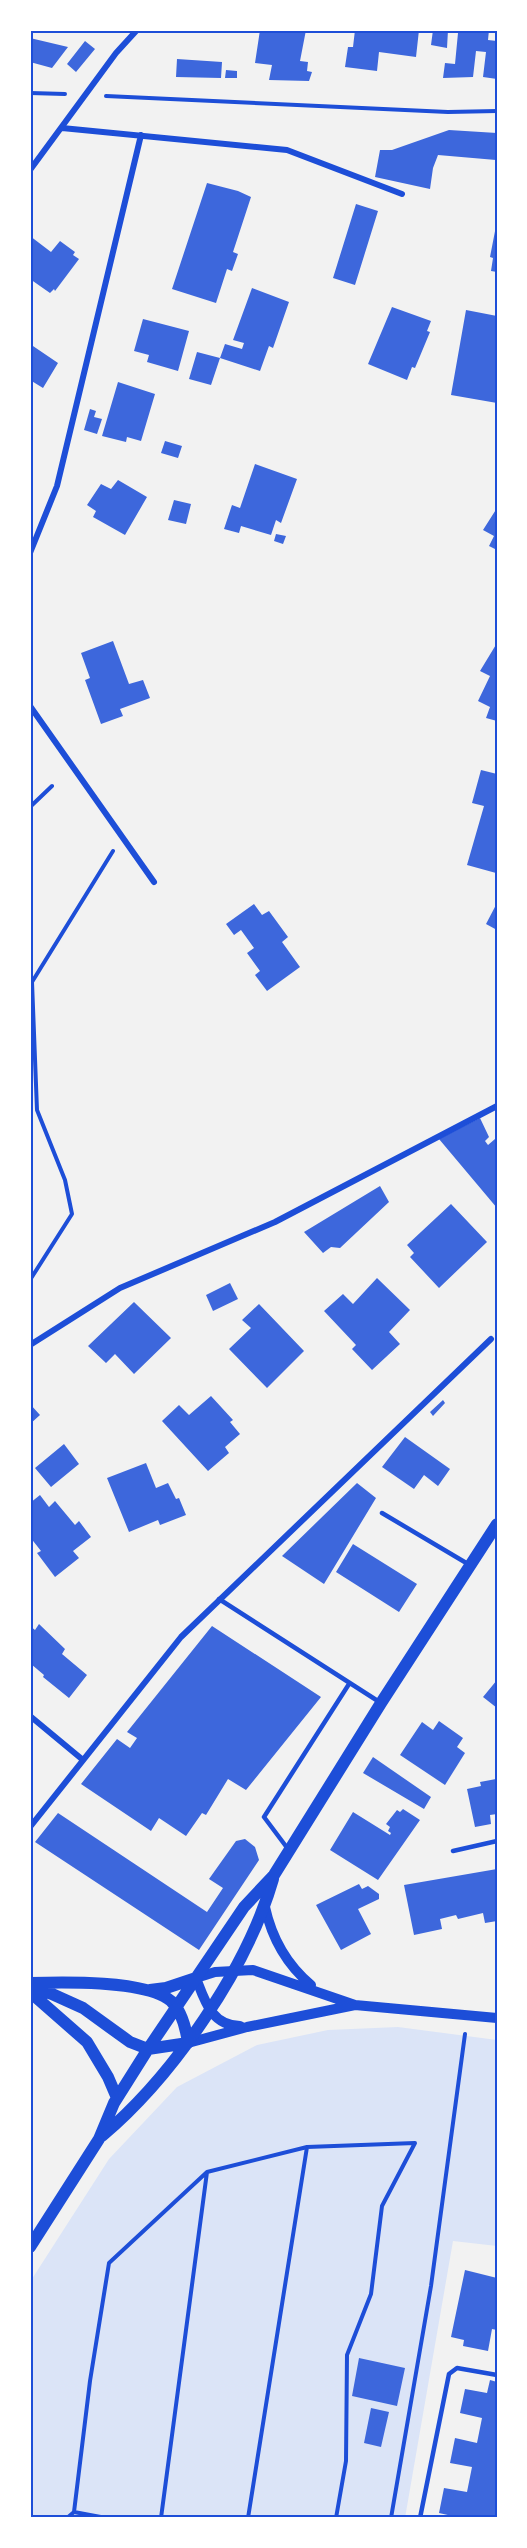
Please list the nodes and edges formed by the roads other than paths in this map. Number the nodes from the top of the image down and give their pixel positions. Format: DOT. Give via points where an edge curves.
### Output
graph roads {
  1 [pos="137,30"];
  2 [pos="62,128"];
  3 [pos="141,135"];
  4 [pos="30,170"];
  5 [pos="402,194"];
  6 [pos="30,553"];
  7 [pos="30,706"];
  8 [pos="154,882"];
  9 [pos="497,1106"];
  10 [pos="491,1339"];
  11 [pos="30,1345"];
  12 [pos="382,1513"];
  13 [pos="497,1524"];
  14 [pos="470,1566"];
  15 [pos="219,1599"];
  16 [pos="349,1684"];
  17 [pos="381,1703"];
  18 [pos="30,1716"];
  19 [pos="83,1760"];
  20 [pos="30,1827"];
  21 [pos="497,1841"];
  22 [pos="288,1850"];
  23 [pos="453,1851"];
  24 [pos="274,1875"];
  25 [pos="265,1907"];
  26 [pos="233,1970"];
  27 [pos="196,1978"];
  28 [pos="30,1985"];
  29 [pos="146,1990"];
  30 [pos="318,1991"];
  31 [pos="30,1992"];
  32 [pos="355,2006"];
  33 [pos="177,2007"];
  34 [pos="209,2011"];
  35 [pos="497,2018"];
  36 [pos="247,2027"];
  37 [pos="188,2043"];
  38 [pos="148,2049"];
  39 [pos="117,2098"];
  40 [pos="99,2139"];
  41 [pos="30,2247"];
  42 [pos="497,2376"];
  43 [pos="420,2518"];
  1 -- 2 [label="street"];
  2 -- 3 [label="street"];
  2 -- 4 [label="street"];
  3 -- 5 [label="street" via="287,150"];
  3 -- 6 [label="street" via="57,486"];
  7 -- 8 [label="street"];
  9 -- 11 [label="street" via="275,1222 120,1288"];
  10 -- 15 [label="street"];
  12 -- 14 [label="lane"];
  13 -- 14 [label="main road"];
  14 -- 17 [label="main road"];
  15 -- 16 [label="lane"];
  15 -- 19 [label="street" via="181,1637"];
  16 -- 17 [label="lane"];
  16 -- 22 [label="lane" via="264,1817"];
  17 -- 22 [label="main road"];
  18 -- 19 [label="street"];
  19 -- 20 [label="street"];
  21 -- 23 [label="lane"];
  22 -- 24 [label="main road"];
  24 -- 25 [label="main road"];
  24 -- 27 [label="main road" via="244,1907"];
  25 -- 26 [label="main road"];
  25 -- 30 [label="street" via="273,1937 284,1957"];
  26 -- 27 [label="street"];
  26 -- 30 [label="street" via="263,1972"];
  26 -- 34 [label="main road"];
  27 -- 29 [label="main road"];
  27 -- 33 [label="main road"];
  27 -- 34 [label="street"];
  28 -- 29 [label="main road" via="80,1982"];
  28 -- 38 [label="main road" via="83,2008 130,2043"];
  29 -- 33 [label="main road"];
  30 -- 32 [label="street"];
  31 -- 39 [label="main road" via="87,2042"];
  32 -- 35 [label="street"];
  32 -- 36 [label="street"];
  33 -- 37 [label="main road"];
  33 -- 38 [label="main road"];
  34 -- 36 [label="street" via="225,2024"];
  34 -- 37 [label="main road"];
  36 -- 37 [label="street"];
  37 -- 38 [label="main road"];
  37 -- 40 [label="main road" via="128,2114"];
  38 -- 39 [label="main road"];
  39 -- 40 [label="main road"];
  40 -- 41 [label="main road"];
  42 -- 43 [label="lane" via="457,2368 449,2374"];
}
